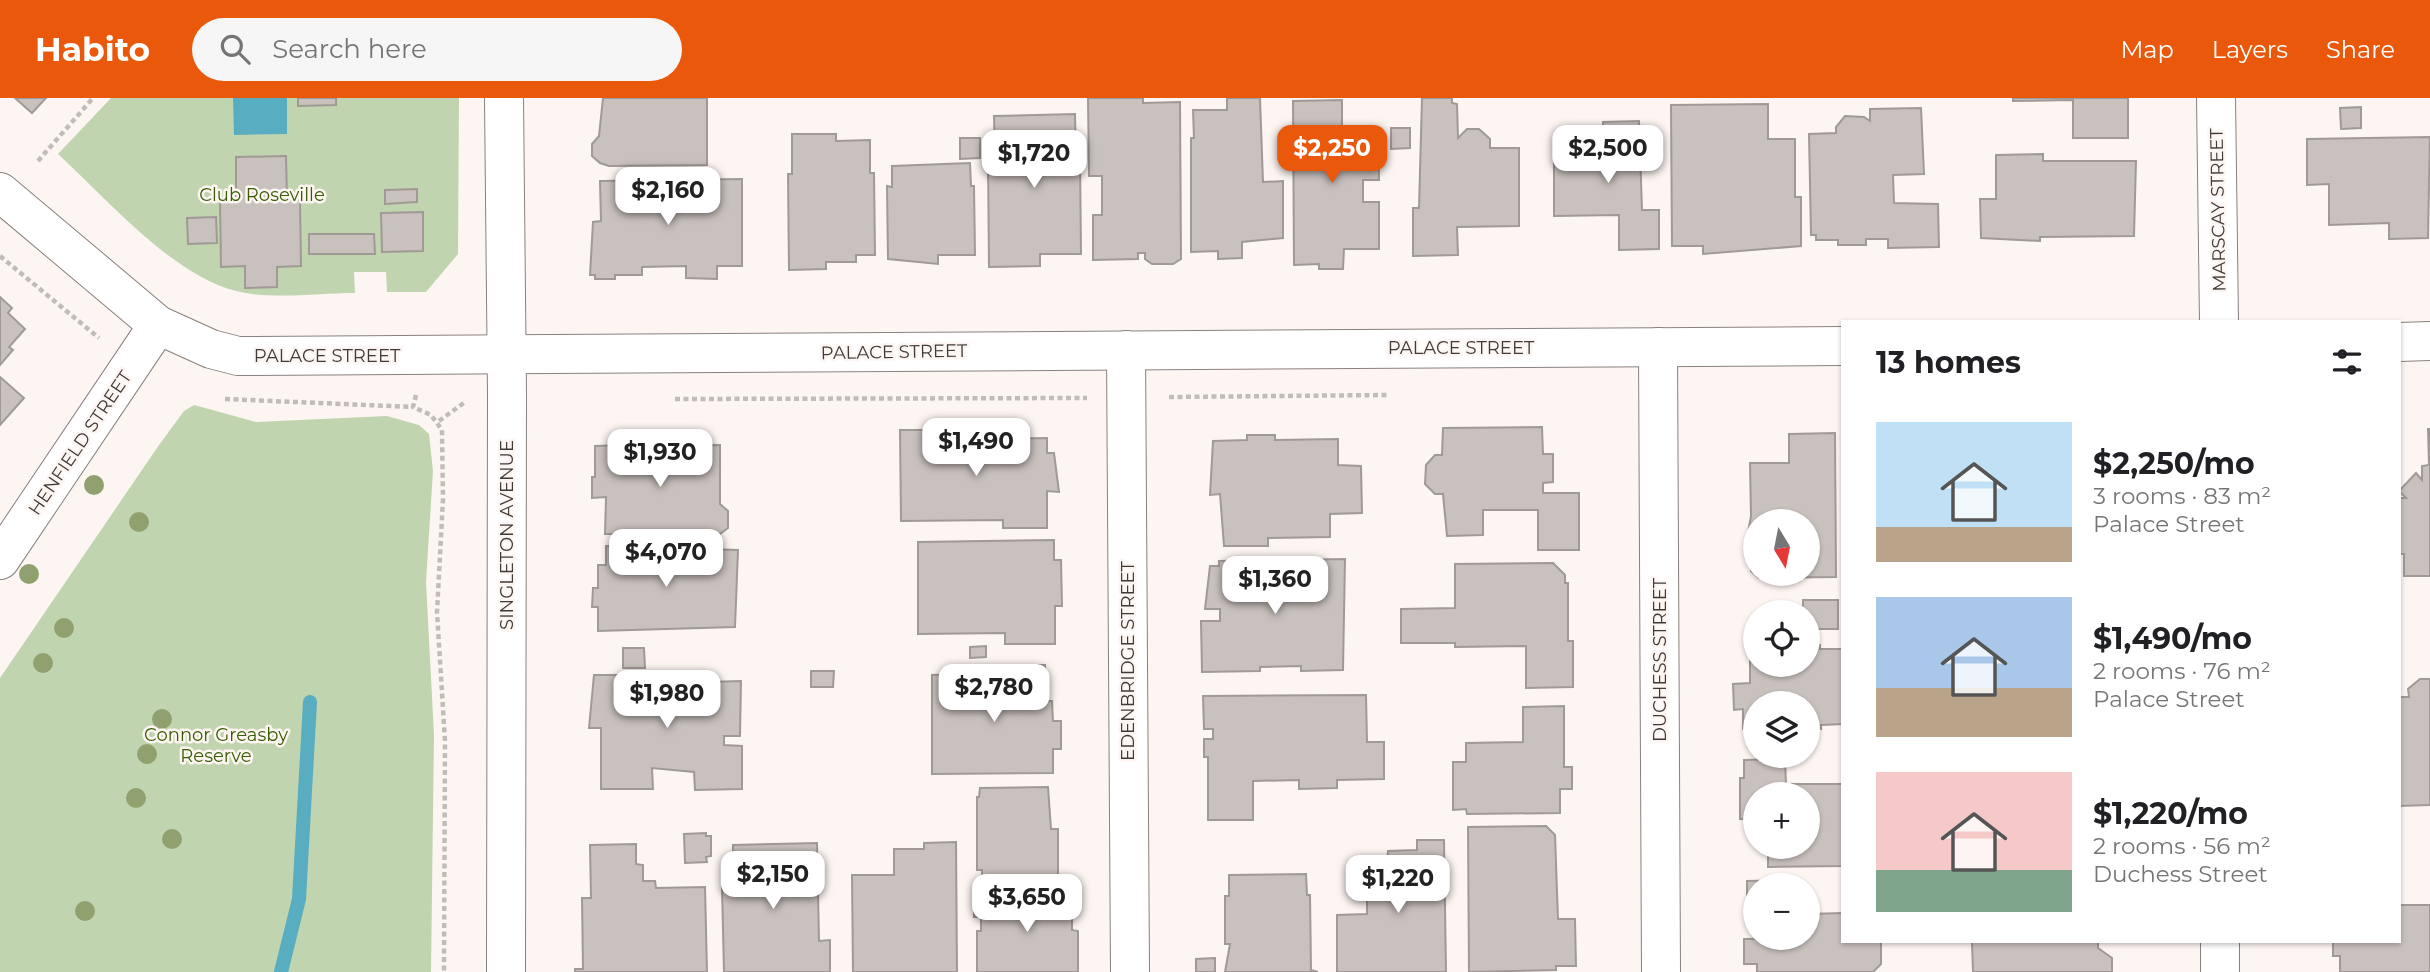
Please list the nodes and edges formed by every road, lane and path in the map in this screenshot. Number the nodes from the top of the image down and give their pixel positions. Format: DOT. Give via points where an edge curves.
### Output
graph roads {
  1 [pos="93,98"];
  2 [pos="504,98"];
  3 [pos="2216,98"];
  4 [pos="38,161"];
  5 [pos="0,192"];
  6 [pos="2219,320"];
  7 [pos="158,325"];
  8 [pos="2430,341"];
  9 [pos="2401,342"];
  10 [pos="1841,346"];
  11 [pos="1658,347"];
  12 [pos="1126,350"];
  13 [pos="507,356"];
  14 [pos="418,386"];
  15 [pos="1388,395"];
  16 [pos="472,397"];
  17 [pos="1168,397"];
  18 [pos="1094,398"];
  19 [pos="666,399"];
  20 [pos="439,421"];
  21 [pos="0,560"];
  22 [pos="2220,943"];
  23 [pos="444,972"];
  24 [pos="506,972"];
  25 [pos="1130,972"];
  26 [pos="1661,972"];
  27 [pos="2220,972"];
  1 -- 4 [label="path"];
  2 -- 13 [label="street, SINGLETON AVENUE"];
  3 -- 6 [label="street, MARSCAY STREET"];
  5 -- 7 [label="street, PALACE STREET"];
  7 -- 13 [label="street, PALACE STREET" via="238,356"];
  7 -- 21 [label="street, HENFIELD STREET"];
  8 -- 9 [label="street"];
  10 -- 11 [label="street, PALACE STREET"];
  11 -- 12 [label="street, PALACE STREET"];
  11 -- 26 [label="street, DUCHESS STREET"];
  12 -- 13 [label="street, PALACE STREET"];
  12 -- 25 [label="street, EDENBRIDGE STREET"];
  13 -- 24 [label="street, SINGLETON AVENUE"];
  14 -- 20 [label="path" via="413,407"];
  15 -- 17 [label="path"];
  16 -- 20 [label="path"];
  18 -- 19 [label="path"];
  20 -- 23 [label="path" via="443,461 437,612 445,741"];
  22 -- 27 [label="street"];
}
